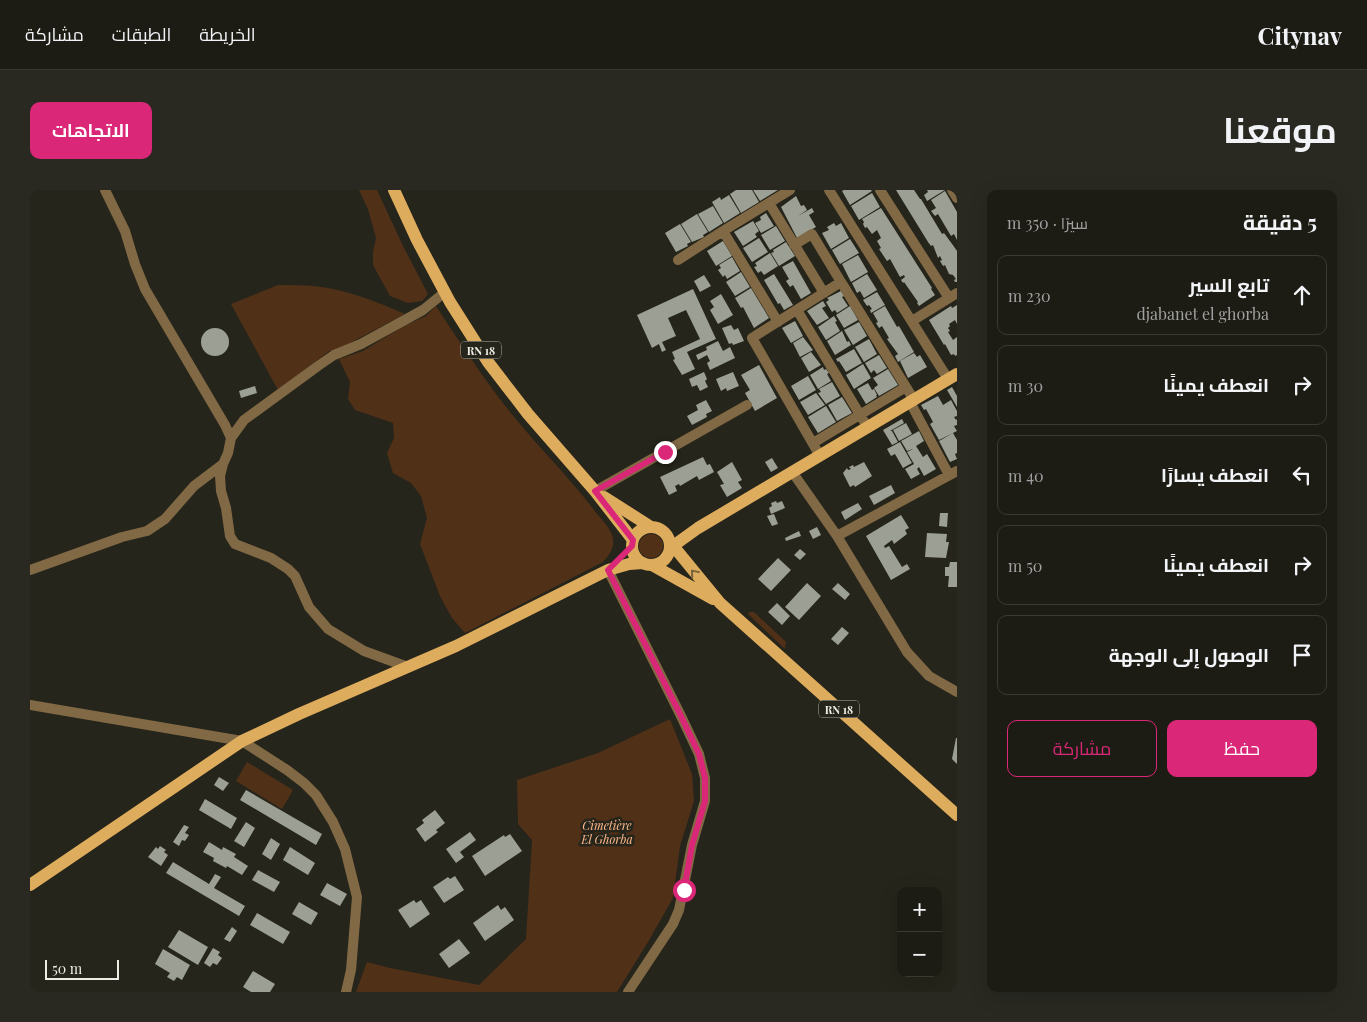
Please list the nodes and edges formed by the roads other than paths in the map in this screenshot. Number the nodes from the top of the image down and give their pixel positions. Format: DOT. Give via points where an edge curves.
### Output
graph roads {
  1 [pos="104,190"];
  2 [pos="394,190"];
  3 [pos="790,190"];
  4 [pos="829,190"];
  5 [pos="880,190"];
  6 [pos="952,190"];
  7 [pos="957,198"];
  8 [pos="769,203"];
  9 [pos="723,232"];
  10 [pos="794,245"];
  11 [pos="678,260"];
  12 [pos="841,282"];
  13 [pos="445,292"];
  14 [pos="824,293"];
  15 [pos="953,295"];
  16 [pos="797,310"];
  17 [pos="912,321"];
  18 [pos="778,322"];
  19 [pos="953,377"];
  20 [pos="906,387"];
  21 [pos="912,401"];
  22 [pos="747,405"];
  23 [pos="860,415"];
  24 [pos="868,428"];
  25 [pos="231,438"];
  26 [pos="813,443"];
  27 [pos="820,456"];
  28 [pos="223,464"];
  29 [pos="792,473"];
  30 [pos="953,473"];
  31 [pos="595,491"];
  32 [pos="698,528"];
  33 [pos="837,536"];
  34 [pos="667,542"];
  35 [pos="632,543"];
  36 [pos="647,564"];
  37 [pos="30,570"];
  38 [pos="608,570"];
  39 [pos="720,603"];
  40 [pos="408,667"];
  41 [pos="957,692"];
  42 [pos="30,705"];
  43 [pos="242,741"];
  44 [pos="957,815"];
  45 [pos="30,885"];
  46 [pos="346,992"];
  47 [pos="628,992"];
  1 -- 25 [label="street" via="125,231 145,289"];
  2 -- 13 [label="main road, RN 18"];
  3 -- 8 [label="street"];
  4 -- 17 [label="street"];
  5 -- 15 [label="street"];
  6 -- 7 [label="street"];
  8 -- 9 [label="street"];
  8 -- 10 [label="street"];
  9 -- 11 [label="street"];
  9 -- 18 [label="street"];
  10 -- 12 [label="street" via="812,234"];
  10 -- 14 [label="street"];
  12 -- 14 [label="street"];
  12 -- 20 [label="street"];
  13 -- 25 [label="street" via="423,310 362,344 334,355 244,420"];
  13 -- 31 [label="main road, RN 18" via="488,362"];
  14 -- 16 [label="street"];
  15 -- 17 [label="street"];
  16 -- 18 [label="street"];
  16 -- 23 [label="street"];
  17 -- 19 [label="street"];
  18 -- 26 [label="street" via="752,338"];
  19 -- 21 [label="main road"];
  20 -- 21 [label="street"];
  20 -- 23 [label="street"];
  21 -- 24 [label="main road"];
  21 -- 30 [label="street"];
  22 -- 31 [label="street"];
  23 -- 24 [label="street"];
  23 -- 26 [label="street"];
  24 -- 27 [label="main road"];
  25 -- 28 [label="street"];
  26 -- 27 [label="street"];
  27 -- 29 [label="main road"];
  28 -- 37 [label="street" via="194,486 165,519 147,531"];
  28 -- 40 [label="street" via="221,491 230,536 235,544 271,558 288,569 295,576 309,607 328,629 364,651"];
  29 -- 32 [label="main road"];
  29 -- 33 [label="street"];
  30 -- 33 [label="street"];
  31 -- 34 [label="main road, RN 18"];
  31 -- 35 [label="main road, RN 18"];
  32 -- 34 [label="main road"];
  32 -- 34 [label="main road" via="685,537 680,546"];
  33 -- 41 [label="street" via="907,652 929,676"];
  34 -- 35 [label="main road" via="640,530"];
  34 -- 36 [label="main road" via="661,562"];
  39 -- 34 [label="main road, RN 18, one-way"];
  35 -- 36 [label="main road" via="635,556"];
  35 -- 38 [label="main road"];
  36 -- 38 [label="main road" via="629,564"];
  36 -- 39 [label="main road, RN 18"];
  38 -- 40 [label="main road"];
  38 -- 47 [label="street" via="699,754 705,778 705,801 679,910"];
  39 -- 44 [label="main road, RN 18"];
  40 -- 43 [label="main road"];
  42 -- 43 [label="street"];
  43 -- 45 [label="main road"];
  43 -- 46 [label="street" via="287,770 316,795 345,849 357,896 352,962"];
}
